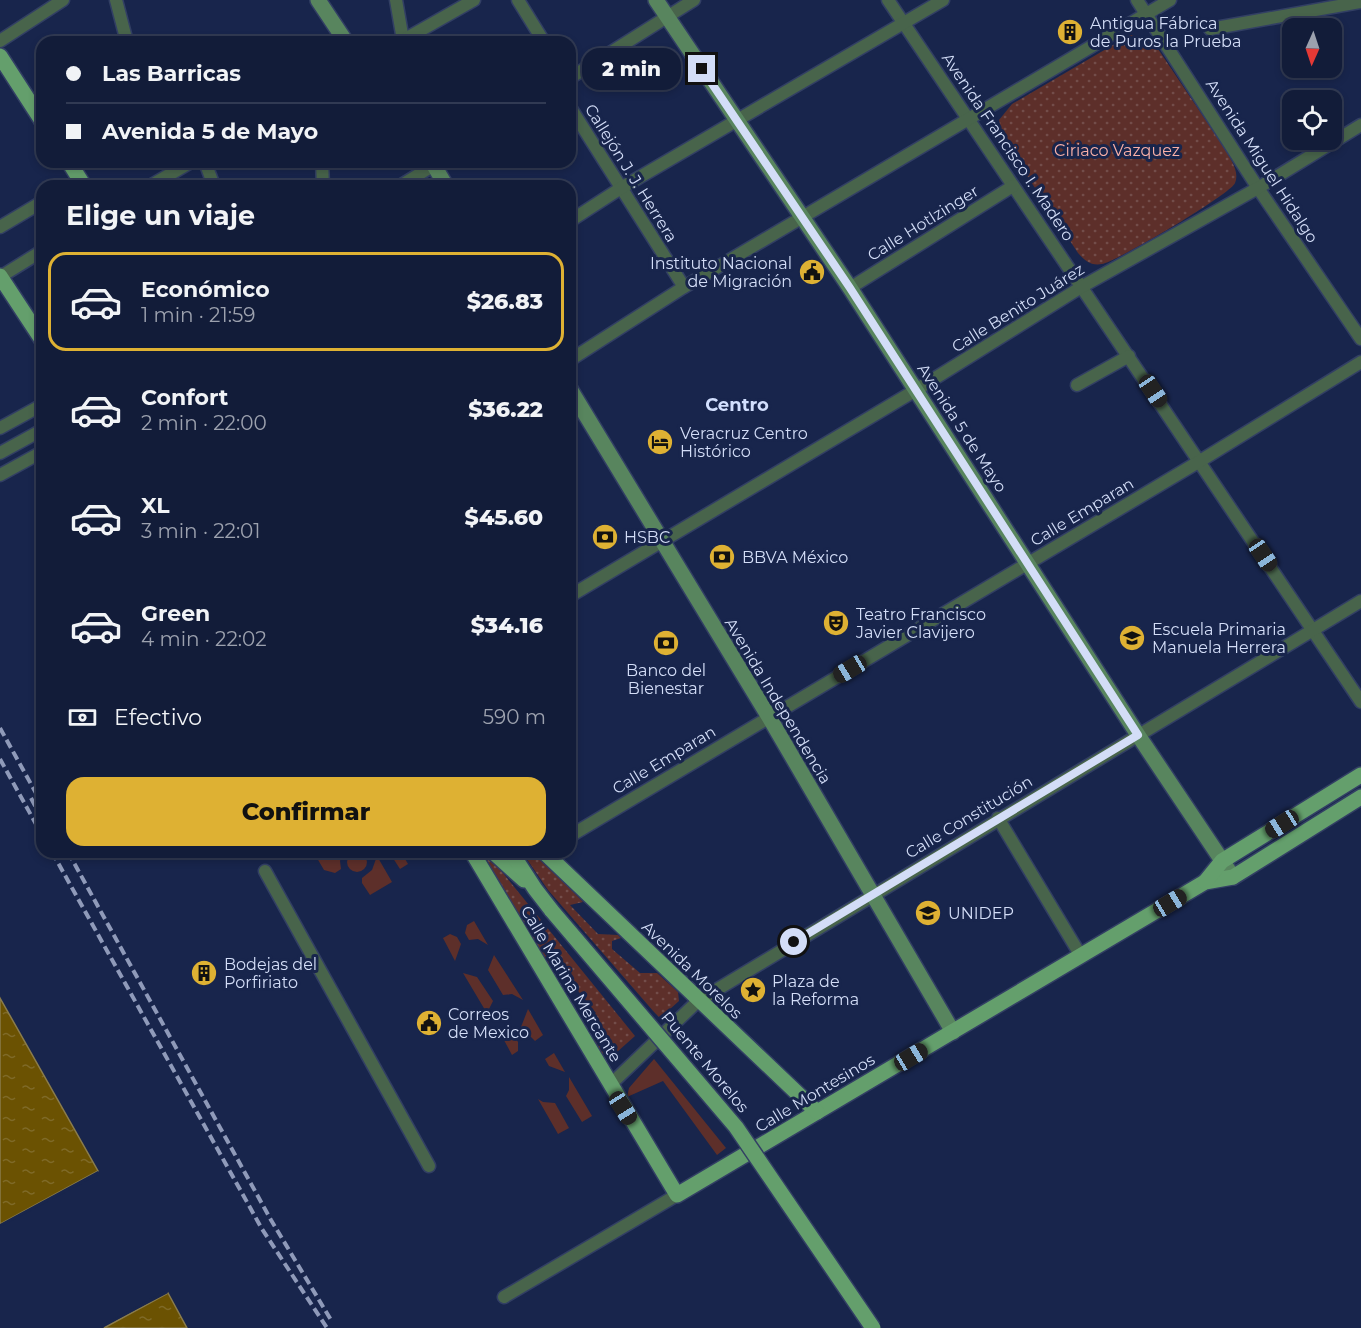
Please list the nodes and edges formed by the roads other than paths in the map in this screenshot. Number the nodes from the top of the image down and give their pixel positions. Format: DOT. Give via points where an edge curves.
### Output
graph roads {
  1 [pos="63,0"];
  2 [pos="116,0"];
  3 [pos="318,0"];
  4 [pos="396,0"];
  5 [pos="474,0"];
  6 [pos="518,0"];
  7 [pos="656,0"];
  8 [pos="694,0"];
  9 [pos="888,0"];
  10 [pos="943,0"];
  11 [pos="1137,0"];
  12 [pos="1170,0"];
  13 [pos="1361,2"];
  14 [pos="1147,14"];
  15 [pos="668,17"];
  16 [pos="904,24"];
  17 [pos="1210,29"];
  18 [pos="125,36"];
  19 [pos="342,36"];
  20 [pos="401,36"];
  21 [pos="411,36"];
  22 [pos="540,36"];
  23 [pos="0,41"];
  24 [pos="0,56"];
  25 [pos="576,74"];
  26 [pos="36,112"];
  27 [pos="576,117"];
  28 [pos="967,118"];
  29 [pos="737,121"];
  30 [pos="1361,125"];
  31 [pos="180,168"];
  32 [pos="427,168"];
  33 [pos="160,180"];
  34 [pos="409,180"];
  35 [pos="1013,186"];
  36 [pos="1258,188"];
  37 [pos="621,189"];
  38 [pos="36,206"];
  39 [pos="576,217"];
  40 [pos="804,218"];
  41 [pos="0,227"];
  42 [pos="36,254"];
  43 [pos="0,276"];
  44 [pos="1083,286"];
  45 [pos="684,287"];
  46 [pos="850,288"];
  47 [pos="36,331"];
  48 [pos="1361,339"];
  49 [pos="576,356"];
  50 [pos="1129,356"];
  51 [pos="1361,362"];
  52 [pos="1077,385"];
  53 [pos="916,390"];
  54 [pos="576,399"];
  55 [pos="36,408"];
  56 [pos="19,418"];
  57 [pos="0,428"];
  58 [pos="36,433"];
  59 [pos="29,437"];
  60 [pos="0,453"];
  61 [pos="36,455"];
  62 [pos="1200,461"];
  63 [pos="0,475"];
  64 [pos="661,541"];
  65 [pos="1027,563"];
  66 [pos="576,592"];
  67 [pos="1361,601"];
  68 [pos="1313,630"];
  69 [pos="1361,702"];
  70 [pos="769,717"];
  71 [pos="1138,735"];
  72 [pos="1361,775"];
  73 [pos="1361,797"];
  74 [pos="998,818"];
  75 [pos="576,832"];
  76 [pos="476,858"];
  77 [pos="500,858"];
  78 [pos="516,858"];
  79 [pos="550,858"];
  80 [pos="1222,861"];
  81 [pos="265,871"];
  82 [pos="1233,877"];
  83 [pos="1205,882"];
  84 [pos="535,890"];
  85 [pos="871,895"];
  86 [pos="1081,956"];
  87 [pos="698,1001"];
  88 [pos="952,1032"];
  89 [pos="611,1084"];
  90 [pos="817,1112"];
  91 [pos="429,1166"];
  92 [pos="677,1195"];
  93 [pos="504,1297"];
  94 [pos="873,1328"];
  1 -- 23 [label="street"];
  2 -- 18 [label="street"];
  3 -- 19 [label="street"];
  4 -- 20 [label="street"];
  5 -- 21 [label="street"];
  6 -- 22 [label="street"];
  7 -- 15 [label="street, Avenida 5 de Mayo"];
  8 -- 15 [label="street"];
  9 -- 16 [label="street, Avenida Francisco I. Madero"];
  10 -- 16 [label="street"];
  11 -- 14 [label="street, Avenida Miguel Hidalgo"];
  12 -- 14 [label="street"];
  13 -- 17 [label="street"];
  14 -- 28 [label="street"];
  14 -- 36 [label="street, Avenida Miguel Hidalgo"];
  15 -- 25 [label="street"];
  15 -- 29 [label="street, Avenida 5 de Mayo"];
  16 -- 28 [label="street, Avenida Francisco I. Madero"];
  16 -- 29 [label="street"];
  24 -- 26 [label="main road"];
  27 -- 37 [label="street, Callejón J. J. Herrera"];
  28 -- 35 [label="street, Avenida Francisco I. Madero"];
  28 -- 40 [label="street"];
  29 -- 37 [label="street"];
  29 -- 40 [label="street, Avenida 5 de Mayo"];
  30 -- 36 [label="street, Calle Benito Juárez"];
  31 -- 33 [label="street"];
  32 -- 34 [label="street"];
  35 -- 44 [label="street, Avenida Francisco I. Madero"];
  35 -- 46 [label="street, Calle Hotlzinger"];
  36 -- 44 [label="street, Calle Benito Juárez"];
  36 -- 48 [label="street, Avenida Miguel Hidalgo"];
  37 -- 39 [label="street"];
  37 -- 45 [label="street, Callejón J. J. Herrera"];
  38 -- 41 [label="street"];
  40 -- 45 [label="street"];
  40 -- 46 [label="street, Avenida 5 de Mayo"];
  42 -- 43 [label="street"];
  43 -- 47 [label="main road"];
  44 -- 50 [label="street, Avenida Francisco I. Madero"];
  44 -- 53 [label="street, Calle Benito Juárez"];
  45 -- 49 [label="street"];
  46 -- 53 [label="street, Avenida 5 de Mayo"];
  50 -- 52 [label="street"];
  50 -- 62 [label="street, Avenida Francisco I. Madero"];
  51 -- 62 [label="street, Calle Emparan"];
  53 -- 64 [label="street, Calle Benito Juárez"];
  53 -- 65 [label="street, Avenida 5 de Mayo"];
  54 -- 64 [label="street, Avenida Independencia"];
  55 -- 56 [label="street"];
  56 -- 57 [label="street"];
  56 -- 59 [label="street"];
  58 -- 59 [label="street"];
  59 -- 60 [label="street"];
  61 -- 63 [label="street"];
  62 -- 65 [label="street, Calle Emparan"];
  62 -- 68 [label="street, Avenida Francisco I. Madero"];
  64 -- 66 [label="street, Calle Benito Juárez"];
  64 -- 70 [label="street, Avenida Independencia"];
  65 -- 70 [label="street, Calle Emparan"];
  65 -- 71 [label="street, Avenida 5 de Mayo"];
  67 -- 68 [label="street, Calle Constitución"];
  68 -- 69 [label="street, Avenida Francisco I. Madero"];
  68 -- 71 [label="street, Calle Constitución"];
  70 -- 75 [label="street, Calle Emparan"];
  70 -- 85 [label="street, Avenida Independencia"];
  71 -- 74 [label="street, Calle Constitución"];
  71 -- 80 [label="street, Avenida 5 de Mayo"];
  72 -- 80 [label="main road, Calle Montesinos"];
  73 -- 82 [label="main road, Calle Montesinos"];
  74 -- 85 [label="street, Calle Constitución"];
  74 -- 86 [label="street"];
  76 -- 89 [label="main road, Calle Marina Mercante"];
  77 -- 84 [label="main road, Calle Marina Mercante"];
  78 -- 84 [label="main road"];
  79 -- 87 [label="main road, Avenida Morelos"];
  80 -- 82 [label="street, Avenida 5 de Mayo"];
  80 -- 83 [label="main road, Calle Montesinos"];
  81 -- 91 [label="street"];
  82 -- 83 [label="main road, Calle Montesinos"];
  83 -- 86 [label="main road, Calle Montesinos"];
  84 -- 94 [label="main road, Puente Morelos, bridge" via="736,1127"];
  85 -- 87 [label="street, Calle Constitución"];
  85 -- 88 [label="street, Avenida Independencia"];
  86 -- 88 [label="main road, Calle Montesinos"];
  87 -- 89 [label="street, Calle Constitución"];
  87 -- 90 [label="main road, Avenida Morelos"];
  88 -- 90 [label="main road, Calle Montesinos"];
  89 -- 92 [label="main road, Calle Marina Mercante"];
  90 -- 92 [label="main road, Calle Montesinos"];
  92 -- 93 [label="street, Calle Montesinos"];
}
